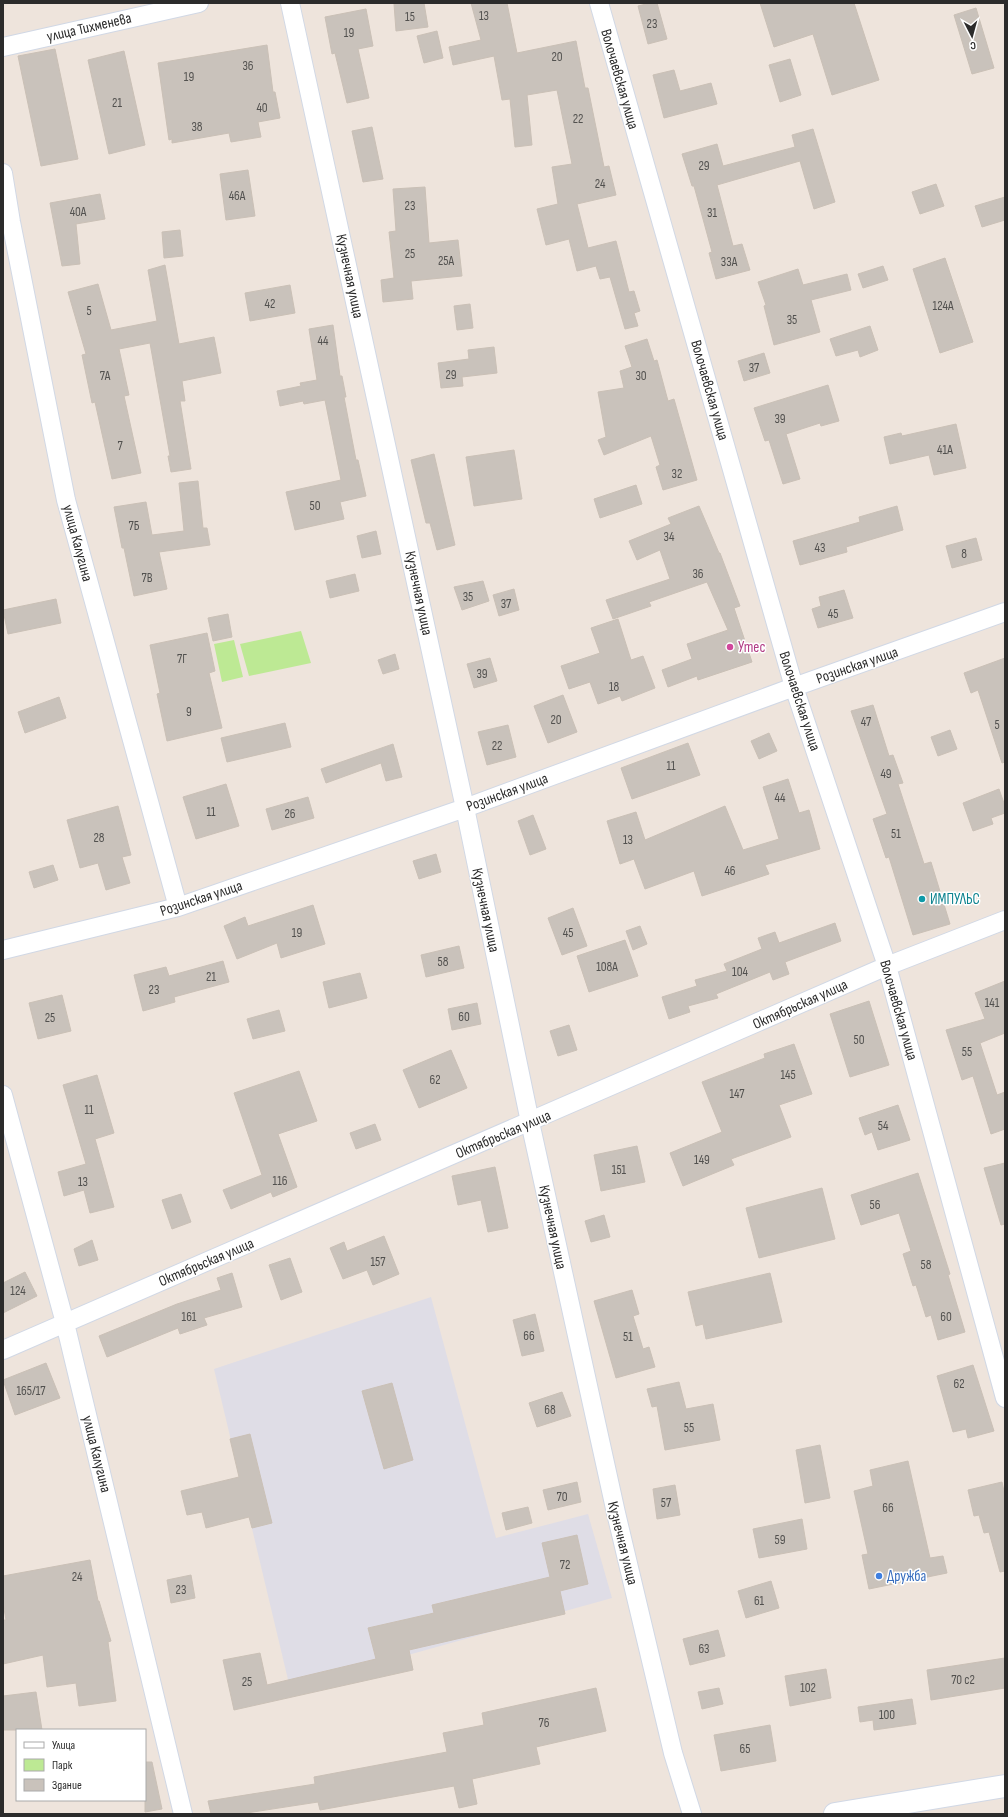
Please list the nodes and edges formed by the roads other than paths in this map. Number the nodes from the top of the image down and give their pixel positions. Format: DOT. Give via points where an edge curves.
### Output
graph roads {
  1 [pos="199,3"];
  2 [pos="290,3"];
  3 [pos="599,3"];
  4 [pos="3,48"];
  5 [pos="3,173"];
  6 [pos="1005,612"];
  7 [pos="794,687"];
  8 [pos="465,808"];
  9 [pos="178,907"];
  10 [pos="1005,920"];
  11 [pos="3,950"];
  12 [pos="888,966"];
  13 [pos="3,1095"];
  14 [pos="530,1122"];
  15 [pos="65,1323"];
  16 [pos="3,1350"];
  17 [pos="1005,1398"];
  18 [pos="1005,1786"];
  19 [pos="183,1814"];
  20 [pos="692,1814"];
  21 [pos="835,1814"];
  1 -- 4 [label="street, улица Тихменева"];
  2 -- 8 [label="street, Кузнечная улица"];
  3 -- 7 [label="street, Волочаевская улица"];
  5 -- 9 [label="street, улица Калугина" via="66,500"];
  6 -- 7 [label="street, Розинская улица"];
  7 -- 8 [label="street, Розинская улица"];
  7 -- 12 [label="street, Волочаевская улица"];
  8 -- 9 [label="street, Розинская улица"];
  8 -- 14 [label="street, Кузнечная улица"];
  9 -- 11 [label="street, Розинская улица"];
  10 -- 12 [label="street, Октябрьская улица"];
  12 -- 14 [label="street, Октябрьская улица"];
  12 -- 17 [label="street, Волочаевская улица"];
  13 -- 15 [label="street, улица Калугина"];
  14 -- 15 [label="street, Октябрьская улица"];
  14 -- 20 [label="street, Кузнечная улица" via="616,1513 673,1753"];
  15 -- 16 [label="street, Октябрьская улица"];
  15 -- 19 [label="street, улица Калугина"];
  18 -- 21 [label="main road"];
}
